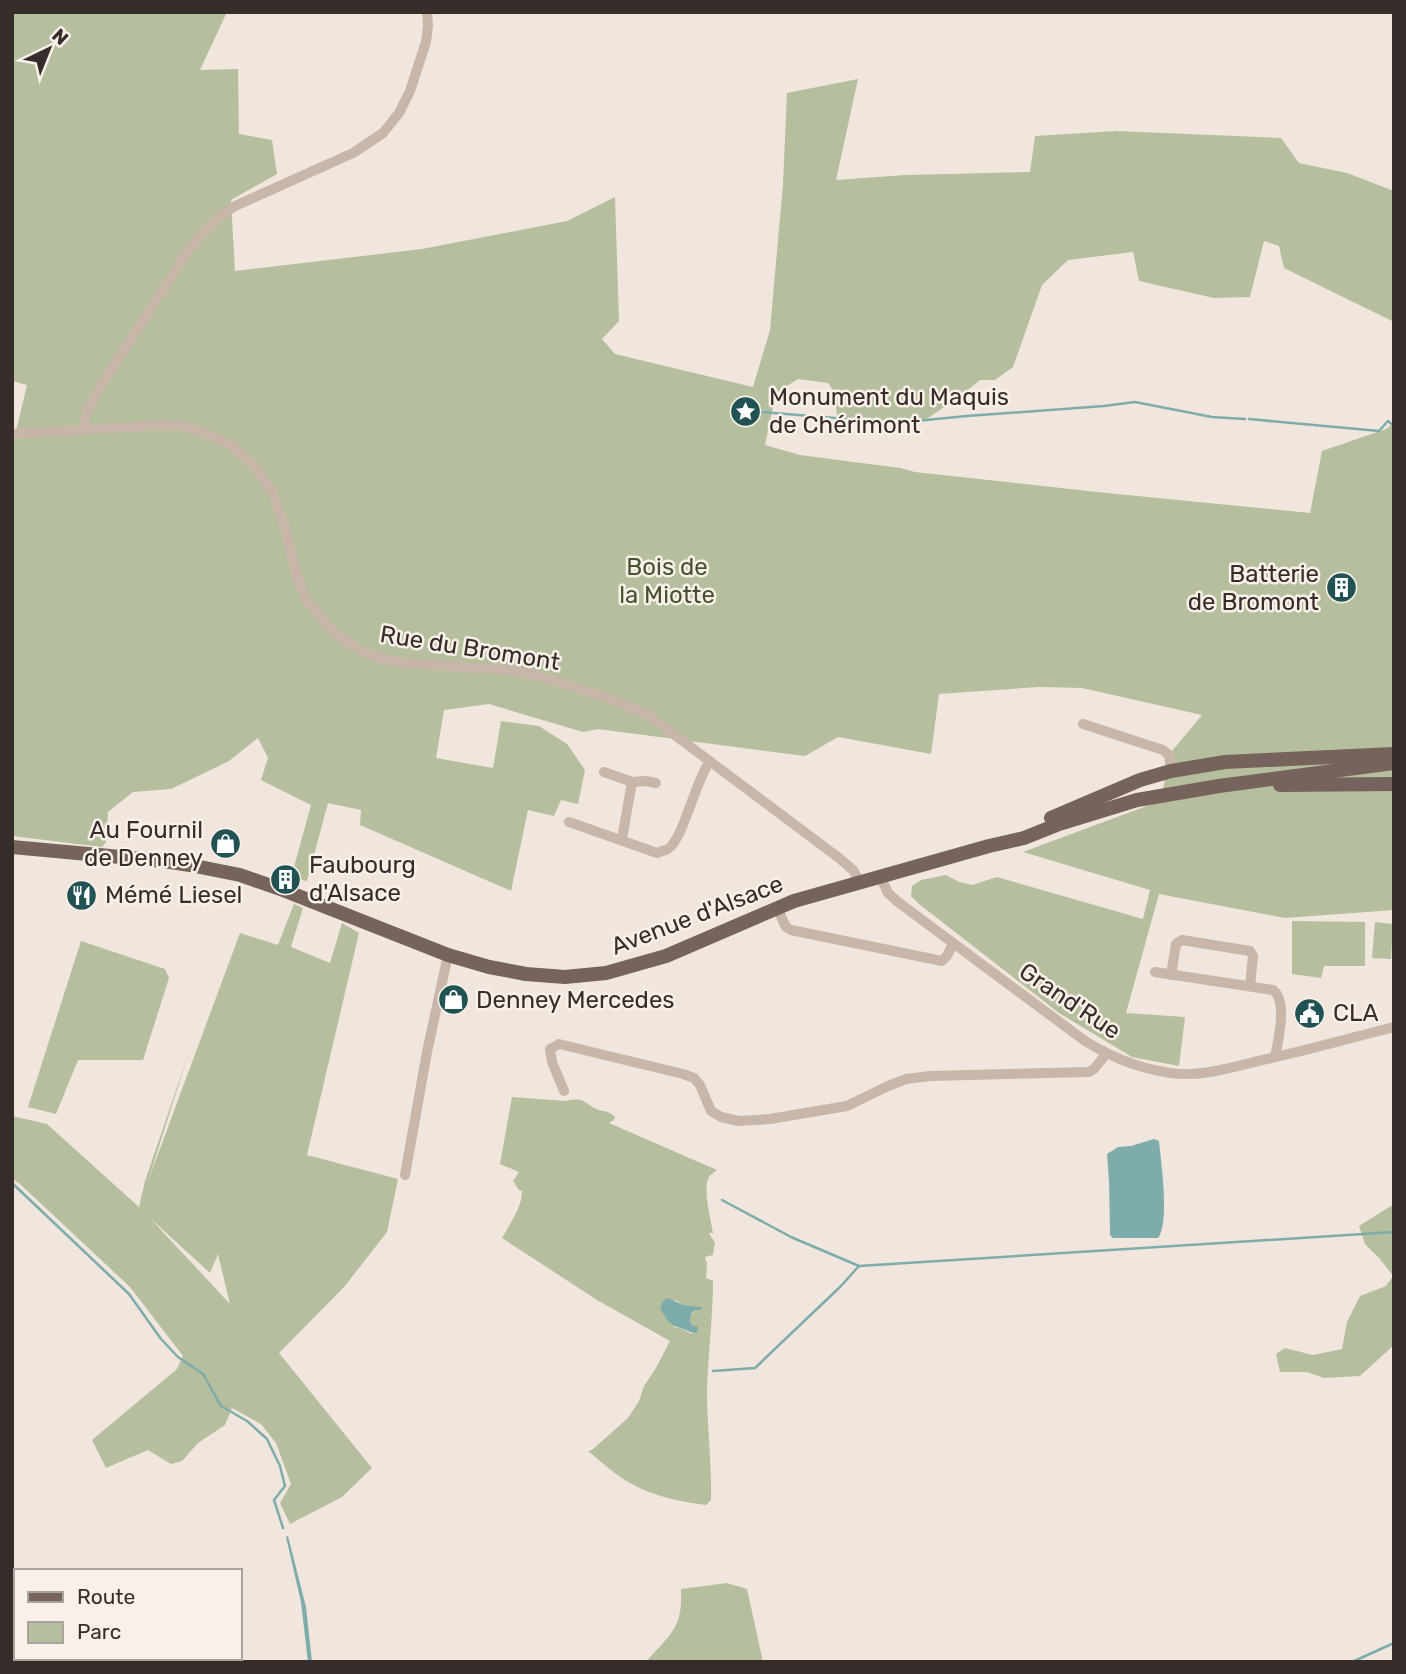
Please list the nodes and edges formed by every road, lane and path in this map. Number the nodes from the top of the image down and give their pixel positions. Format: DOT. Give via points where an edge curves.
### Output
graph roads {
  1 [pos="427,12"];
  2 [pos="83,430"];
  3 [pos="12,434"];
  4 [pos="1083,724"];
  5 [pos="1394,754"];
  6 [pos="710,761"];
  7 [pos="1394,763"];
  8 [pos="1171,771"];
  9 [pos="604,772"];
  10 [pos="632,782"];
  11 [pos="656,783"];
  12 [pos="1394,784"];
  13 [pos="1219,786"];
  14 [pos="569,822"];
  15 [pos="622,839"];
  16 [pos="989,846"];
  17 [pos="12,847"];
  18 [pos="880,876"];
  19 [pos="860,882"];
  20 [pos="776,908"];
  21 [pos="953,943"];
  22 [pos="448,955"];
  23 [pos="1154,972"];
  24 [pos="1171,975"];
  25 [pos="1250,986"];
  26 [pos="1394,1027"];
  27 [pos="1106,1054"];
  28 [pos="1275,1057"];
  29 [pos="564,1091"];
  30 [pos="405,1175"];
  1 -- 2 [label="street" via="422,57 406,102 392,124 353,153 219,216 188,251 100,387"];
  2 -- 3 [label="street, Rue du Bromont"];
  2 -- 6 [label="street, Rue du Bromont" via="183,426 231,445 272,491 306,600 335,633 358,649 405,663 540,676 648,715"];
  4 -- 8 [label="street" via="1163,750 1169,755"];
  5 -- 8 [label="main road, Avenue d'Alsace" via="1226,762"];
  6 -- 15 [label="street" via="676,840 667,850 657,853"];
  6 -- 19 [label="street, Rue du Bromont" via="839,858"];
  7 -- 13 [label="main road"];
  8 -- 16 [label="main road, Avenue d'Alsace"];
  9 -- 10 [label="street"];
  10 -- 11 [label="street"];
  10 -- 15 [label="street"];
  12 -- 13 [label="main road"];
  13 -- 16 [label="main road, Avenue d'Alsace" via="1137,800"];
  14 -- 15 [label="street"];
  16 -- 18 [label="main road, Avenue d'Alsace"];
  17 -- 22 [label="main road, Avenue d'Alsace" via="173,863 240,875"];
  18 -- 19 [label="main road, Avenue d'Alsace"];
  18 -- 21 [label="street, Grand'Rue" via="888,893"];
  19 -- 20 [label="main road, Avenue d'Alsace"];
  20 -- 21 [label="street" via="791,930 942,961"];
  20 -- 22 [label="main road, Avenue d'Alsace" via="666,956 606,974 526,974"];
  21 -- 27 [label="street, Grand'Rue"];
  22 -- 30 [label="street"];
  23 -- 24 [label="street"];
  24 -- 25 [label="street"];
  24 -- 25 [label="street" via="1176,944 1182,940 1250,951"];
  25 -- 28 [label="street" via="1279,995 1281,1033"];
  26 -- 28 [label="street, Grand'Rue"];
  27 -- 28 [label="street, Grand'Rue" via="1138,1067 1181,1074 1213,1072"];
  27 -- 29 [label="street" via="1089,1072 906,1079 847,1106 739,1121 711,1111 694,1078 559,1044 550,1049"];
}
